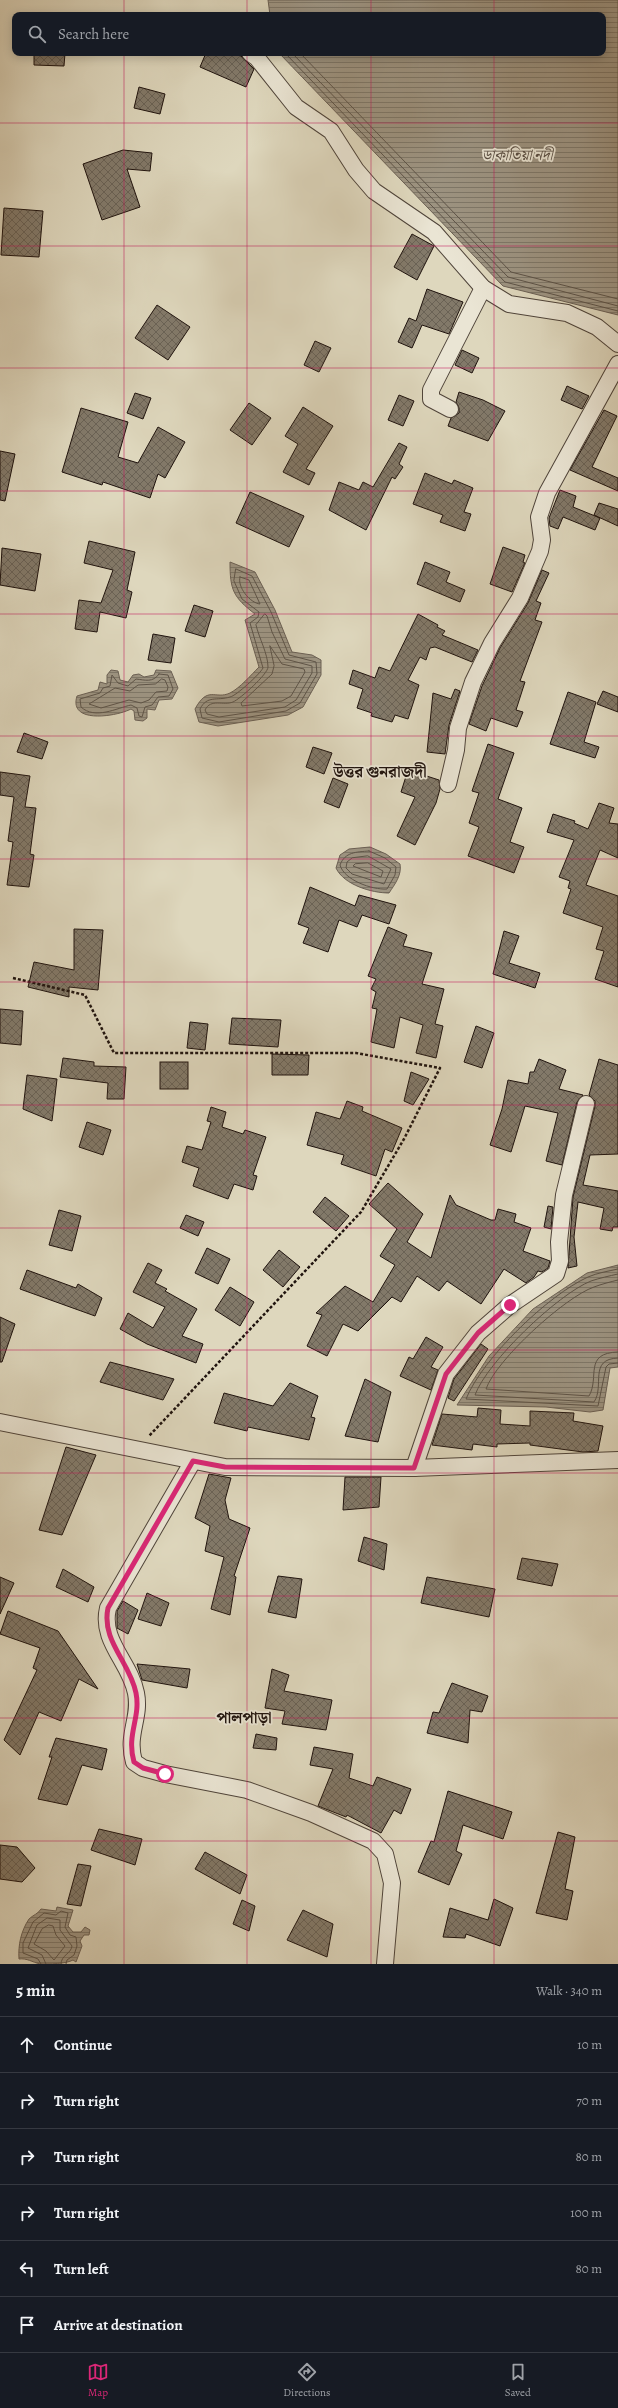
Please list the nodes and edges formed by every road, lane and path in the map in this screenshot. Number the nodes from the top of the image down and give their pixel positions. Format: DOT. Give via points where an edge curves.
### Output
graph roads {
  1 [pos="254,56"];
  2 [pos="483,288"];
  3 [pos="618,344"];
  4 [pos="618,364"];
  5 [pos="450,409"];
  6 [pos="448,784"];
  7 [pos="13,978"];
  8 [pos="586,1104"];
  9 [pos="0,1422"];
  10 [pos="137,1449"];
  11 [pos="618,1460"];
  12 [pos="193,1461"];
  13 [pos="414,1468"];
  14 [pos="385,1964"];
  1 -- 2 [label="street" via="296,107 331,131 356,170 374,191 434,232"];
  2 -- 3 [label="street" via="509,304 567,313 597,327"];
  2 -- 5 [label="street" via="430,395 432,399"];
  4 -- 6 [label="street" via="547,493 539,516 542,540 540,550 520,598 492,643 473,682 458,728"];
  7 -- 10 [label="path" via="85,996 114,1053 356,1054 440,1068 404,1139 360,1212"];
  8 -- 13 [label="street" via="564,1195 559,1242 560,1261 556,1274 510,1305 478,1333 446,1374"];
  9 -- 10 [label="street"];
  10 -- 12 [label="street"];
  11 -- 13 [label="street"];
  12 -- 13 [label="street" via="225,1467"];
  12 -- 14 [label="street" via="108,1608 105,1619 112,1644 130,1673 136,1692 137,1709 130,1739 134,1762 143,1768 165,1774 247,1790 311,1813 373,1841 385,1854 392,1883"];
}
